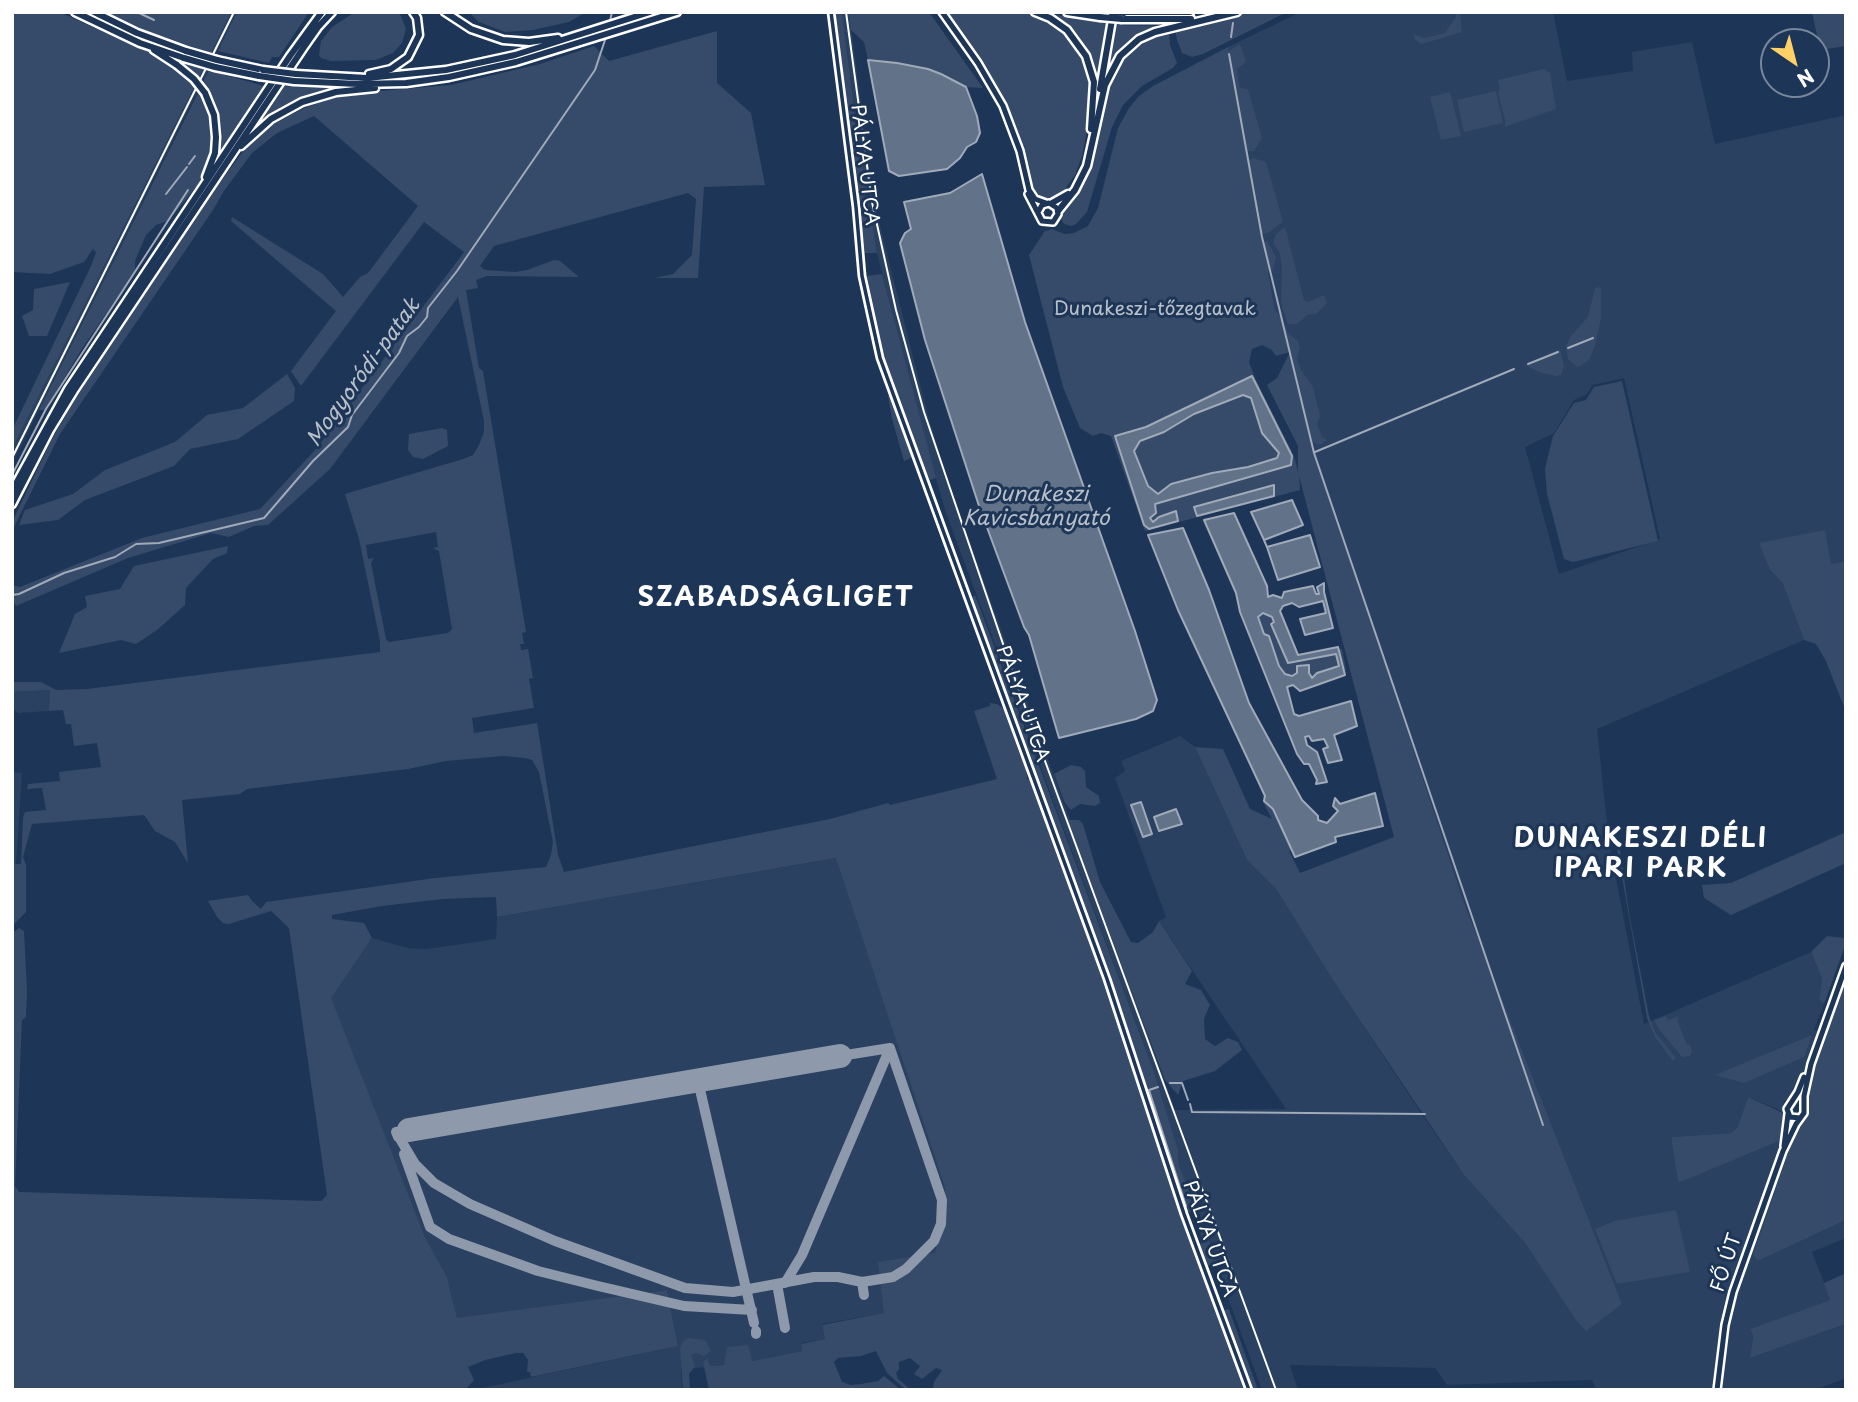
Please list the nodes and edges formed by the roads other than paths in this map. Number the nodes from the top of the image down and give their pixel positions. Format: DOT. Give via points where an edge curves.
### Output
graph roads {
  1 [pos="75,12"];
  2 [pos="94,12"];
  3 [pos="322,12"];
  4 [pos="332,12"];
  5 [pos="413,12"];
  6 [pos="445,12"];
  7 [pos="650,12"];
  8 [pos="677,12"];
  9 [pos="831,12"];
  10 [pos="942,12"];
  11 [pos="1035,12"];
  12 [pos="1067,12"];
  13 [pos="1112,12"];
  14 [pos="1190,12"];
  15 [pos="1237,12"];
  16 [pos="1122,15"];
  17 [pos="1178,20"];
  18 [pos="1168,21"];
  19 [pos="598,29"];
  20 [pos="140,43"];
  21 [pos="185,54"];
  22 [pos="281,77"];
  23 [pos="350,77"];
  24 [pos="295,78"];
  25 [pos="406,83"];
  26 [pos="1094,124"];
  27 [pos="1015,134"];
  28 [pos="222,169"];
  29 [pos="194,201"];
  30 [pos="1049,203"];
  31 [pos="1058,211"];
  32 [pos="1038,212"];
  33 [pos="12,491"];
  34 [pos="12,504"];
  35 [pos="1846,965"];
  36 [pos="1811,1064"];
  37 [pos="1792,1101"];
  38 [pos="1805,1107"];
  39 [pos="1788,1114"];
  40 [pos="1800,1118"];
  41 [pos="1783,1151"];
  42 [pos="1249,1390"];
  43 [pos="1717,1390"];
  1 -- 20 [label="highway"];
  2 -- 21 [label="highway"];
  3 -- 22 [label="highway"];
  4 -- 22 [label="highway"];
  5 -- 23 [label="highway" via="419,35 408,57 391,69"];
  6 -- 19 [label="highway" via="480,34 503,40 541,41"];
  7 -- 19 [label="highway"];
  8 -- 25 [label="highway" via="484,70"];
  9 -- 42 [label="street, PÁLYA UTCA" via="862,276 880,358 1107,979 1184,1214"];
  10 -- 27 [label="main road" via="993,87"];
  11 -- 26 [label="highway" via="1067,30 1086,56 1094,82"];
  12 -- 16 [label="highway, bridge"];
  13 -- 16 [label="highway, bridge"];
  13 -- 26 [label="highway"];
  14 -- 17 [label="highway"];
  15 -- 17 [label="highway"];
  16 -- 18 [label="highway"];
  17 -- 18 [label="highway"];
  17 -- 18 [label="highway"];
  18 -- 26 [label="highway" via="1120,56 1105,85"];
  19 -- 23 [label="highway" via="446,70"];
  20 -- 21 [label="highway"];
  20 -- 29 [label="highway, bridge" via="194,79 205,93 215,121 216,145"];
  21 -- 24 [label="highway, bridge"];
  22 -- 28 [label="highway"];
  22 -- 29 [label="highway"];
  23 -- 24 [label="highway"];
  24 -- 25 [label="highway" via="349,84"];
  25 -- 28 [label="highway" via="336,92 302,102 256,131"];
  26 -- 30 [label="highway" via="1081,175 1065,198"];
  26 -- 31 [label="highway" via="1087,166"];
  27 -- 30 [label="main road" via="1029,190"];
  27 -- 32 [label="main road" via="1023,182"];
  28 -- 34 [label="highway" via="75,389"];
  29 -- 33 [label="highway" via="58,405"];
  30 -- 31 [label="main road"];
  30 -- 32 [label="main road"];
  31 -- 32 [label="main road" via="1050,223 1042,221"];
  35 -- 36 [label="main road"];
  36 -- 37 [label="main road"];
  36 -- 38 [label="main road"];
  37 -- 38 [label="main road"];
  37 -- 39 [label="main road"];
  38 -- 40 [label="main road"];
  39 -- 40 [label="main road"];
  39 -- 41 [label="main road, FŐ ÚT"];
  40 -- 41 [label="main road, FŐ ÚT"];
  41 -- 43 [label="main road, FŐ ÚT" via="1728,1310"];
}
